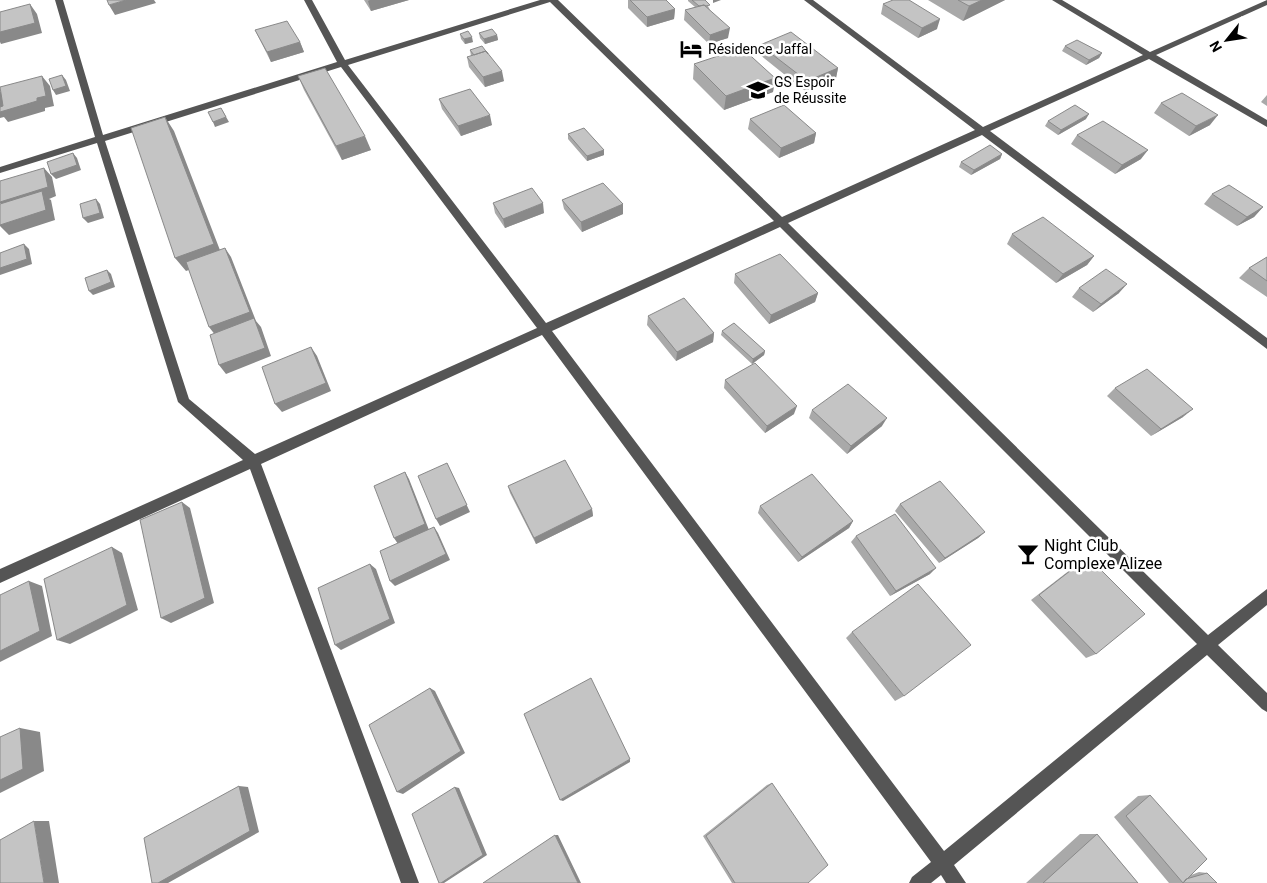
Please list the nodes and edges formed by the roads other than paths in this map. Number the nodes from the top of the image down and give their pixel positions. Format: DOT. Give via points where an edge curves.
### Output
graph roads {
  1 [pos="59,0"];
  2 [pos="308,0"];
  3 [pos="548,0"];
  4 [pos="553,0"];
  5 [pos="808,0"];
  6 [pos="1056,0"];
  7 [pos="1267,2"];
  8 [pos="1151,54"];
  9 [pos="342,64"];
  10 [pos="1267,124"];
  11 [pos="982,130"];
  12 [pos="100,139"];
  13 [pos="0,170"];
  14 [pos="781,222"];
  15 [pos="544,329"];
  16 [pos="1267,344"];
  17 [pos="254,461"];
  18 [pos="0,576"];
  19 [pos="1267,596"];
  20 [pos="1207,644"];
  21 [pos="1267,704"];
  22 [pos="944,863"];
  23 [pos="410,883"];
  24 [pos="918,883"];
  25 [pos="957,883"];
  1 -- 12 [label="street"];
  2 -- 9 [label="street"];
  3 -- 9 [label="street"];
  4 -- 14 [label="street"];
  5 -- 11 [label="street"];
  6 -- 8 [label="street"];
  7 -- 8 [label="street"];
  8 -- 10 [label="street"];
  8 -- 11 [label="street"];
  9 -- 12 [label="street"];
  9 -- 15 [label="street"];
  11 -- 14 [label="street"];
  11 -- 16 [label="street"];
  12 -- 13 [label="street"];
  12 -- 17 [label="street" via="184,402"];
  14 -- 15 [label="street"];
  14 -- 20 [label="street"];
  15 -- 17 [label="street"];
  15 -- 22 [label="street"];
  17 -- 18 [label="street"];
  17 -- 23 [label="street"];
  19 -- 20 [label="street"];
  20 -- 21 [label="street"];
  20 -- 22 [label="street"];
  22 -- 24 [label="street"];
  22 -- 25 [label="street"];
}
